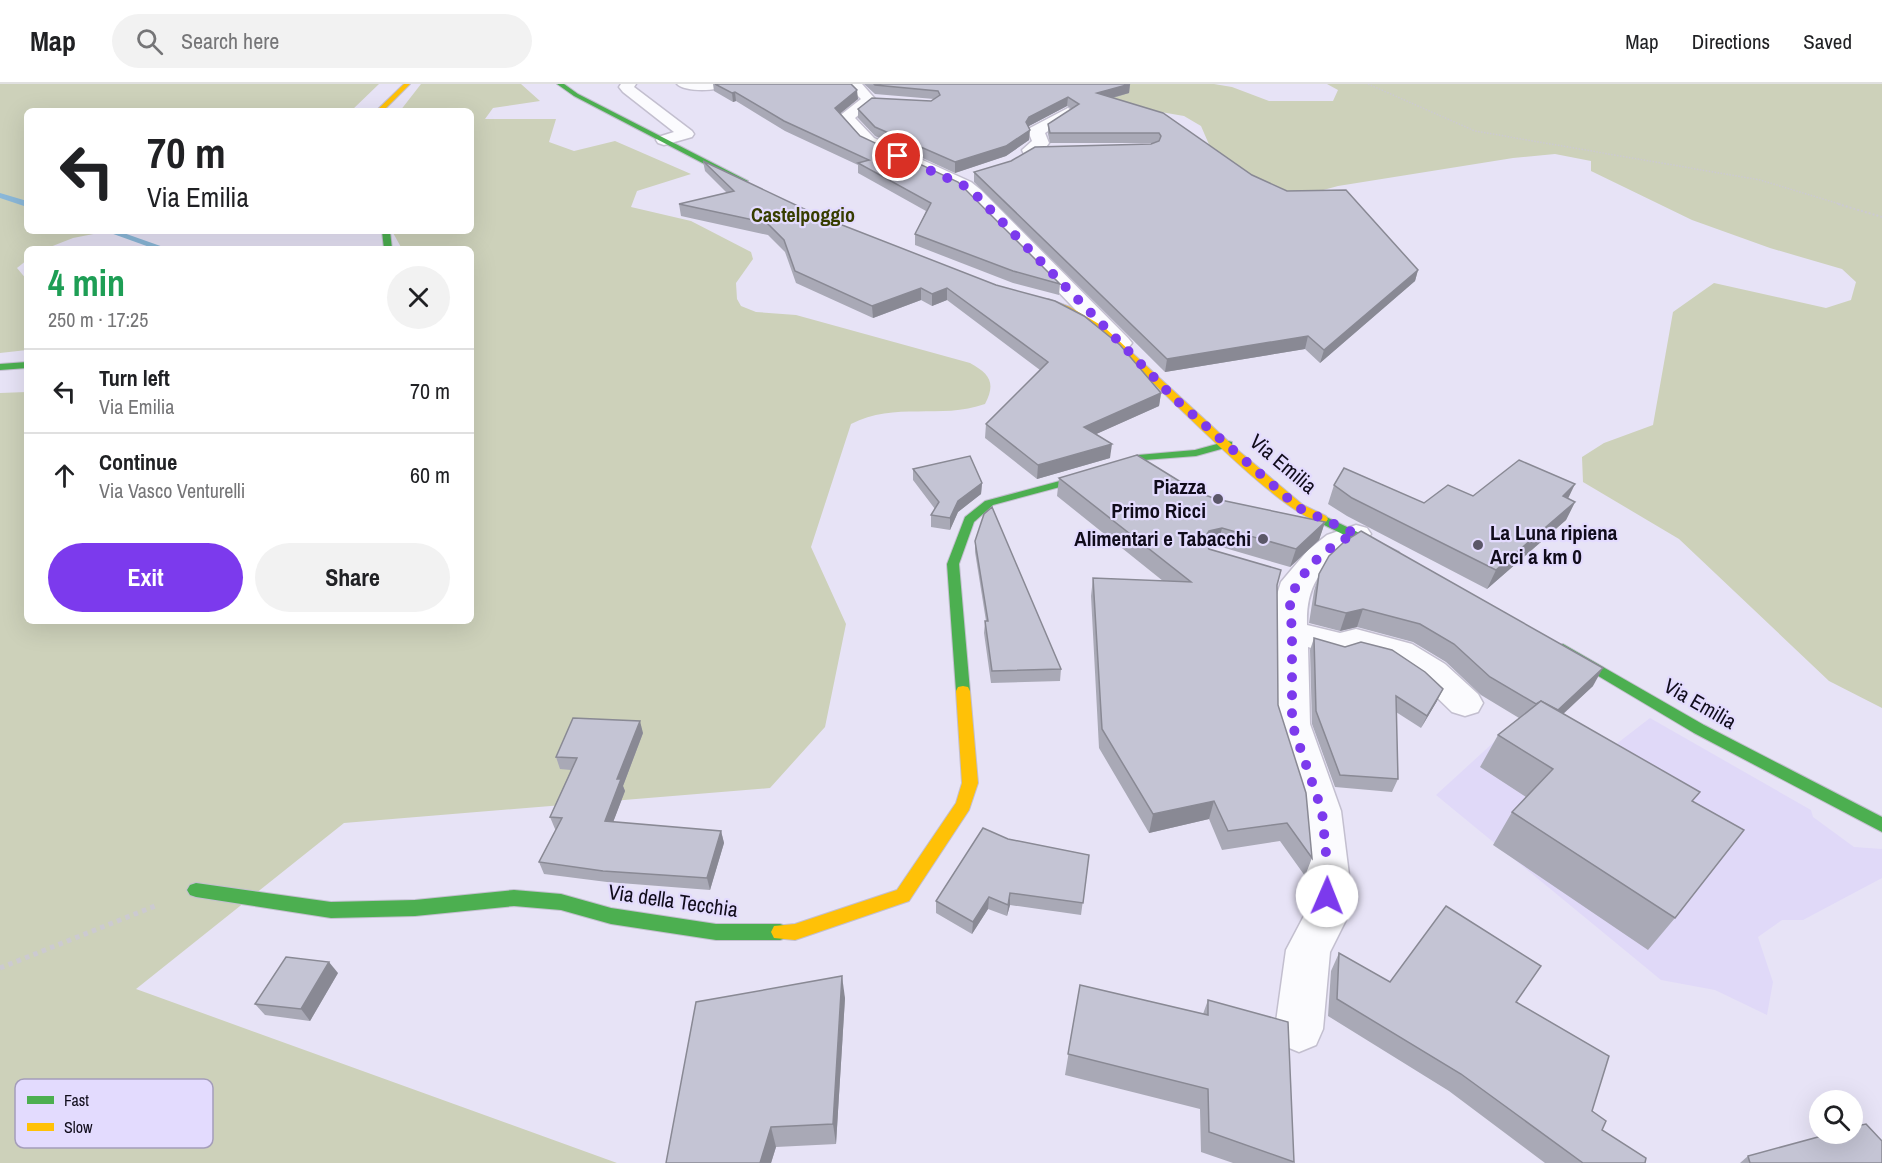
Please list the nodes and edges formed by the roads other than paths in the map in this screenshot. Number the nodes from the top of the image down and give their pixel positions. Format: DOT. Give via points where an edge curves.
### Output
graph roads {
  1 [pos="407,84"];
  2 [pos="560,84"];
  3 [pos="629,84"];
  4 [pos="684,84"];
  5 [pos="720,84"];
  6 [pos="853,84"];
  7 [pos="869,100"];
  8 [pos="888,101"];
  9 [pos="382,108"];
  10 [pos="1068,113"];
  11 [pos="664,140"];
  12 [pos="1053,149"];
  13 [pos="1030,150"];
  14 [pos="1014,161"];
  15 [pos="974,174"];
  16 [pos="954,181"];
  17 [pos="756,187"];
  18 [pos="1034,298"];
  19 [pos="1128,351"];
  20 [pos="24,365"];
  21 [pos="0,367"];
  22 [pos="1228,444"];
  23 [pos="1356,534"];
  24 [pos="1408,562"];
  25 [pos="1292,632"];
  26 [pos="1551,642"];
  27 [pos="1465,704"];
  28 [pos="1882,825"];
  29 [pos="196,890"];
  30 [pos="1299,1029"];
  1 -- 9 [label="main road"];
  2 -- 11 [label="main road"];
  3 -- 11 [label="street" via="628,89 686,134"];
  4 -- 5 [label="street"];
  6 -- 7 [label="street"];
  7 -- 8 [label="street"];
  7 -- 16 [label="street" via="846,117 868,141"];
  10 -- 13 [label="street" via="1036,131 1041,143"];
  11 -- 17 [label="main road"];
  12 -- 13 [label="street"];
  13 -- 14 [label="street"];
  15 -- 16 [label="street"];
  16 -- 19 [label="street" via="975,194"];
  18 -- 19 [label="main road, Via Emilia" via="1063,306 1092,322"];
  19 -- 22 [label="main road, Via Emilia" via="1175,399"];
  20 -- 21 [label="main road"];
  22 -- 23 [label="main road, Via Emilia" via="1299,508"];
  22 -- 29 [label="main road, Via della Tecchia" via="1196,453 1142,457 1113,470 989,503 969,520 953,564 970,783 963,805 903,896 795,933 716,932 611,916 561,902 514,898 415,908 331,910"];
  23 -- 24 [label="main road, Via Emilia"];
  23 -- 25 [label="street" via="1338,542 1286,579"];
  25 -- 27 [label="street" via="1341,645 1356,640 1400,652 1433,673"];
  25 -- 30 [label="street" via="1292,724 1322,811 1328,875 1326,916 1308,950"];
  26 -- 28 [label="main road, Via Emilia" via="1699,729"];
}
